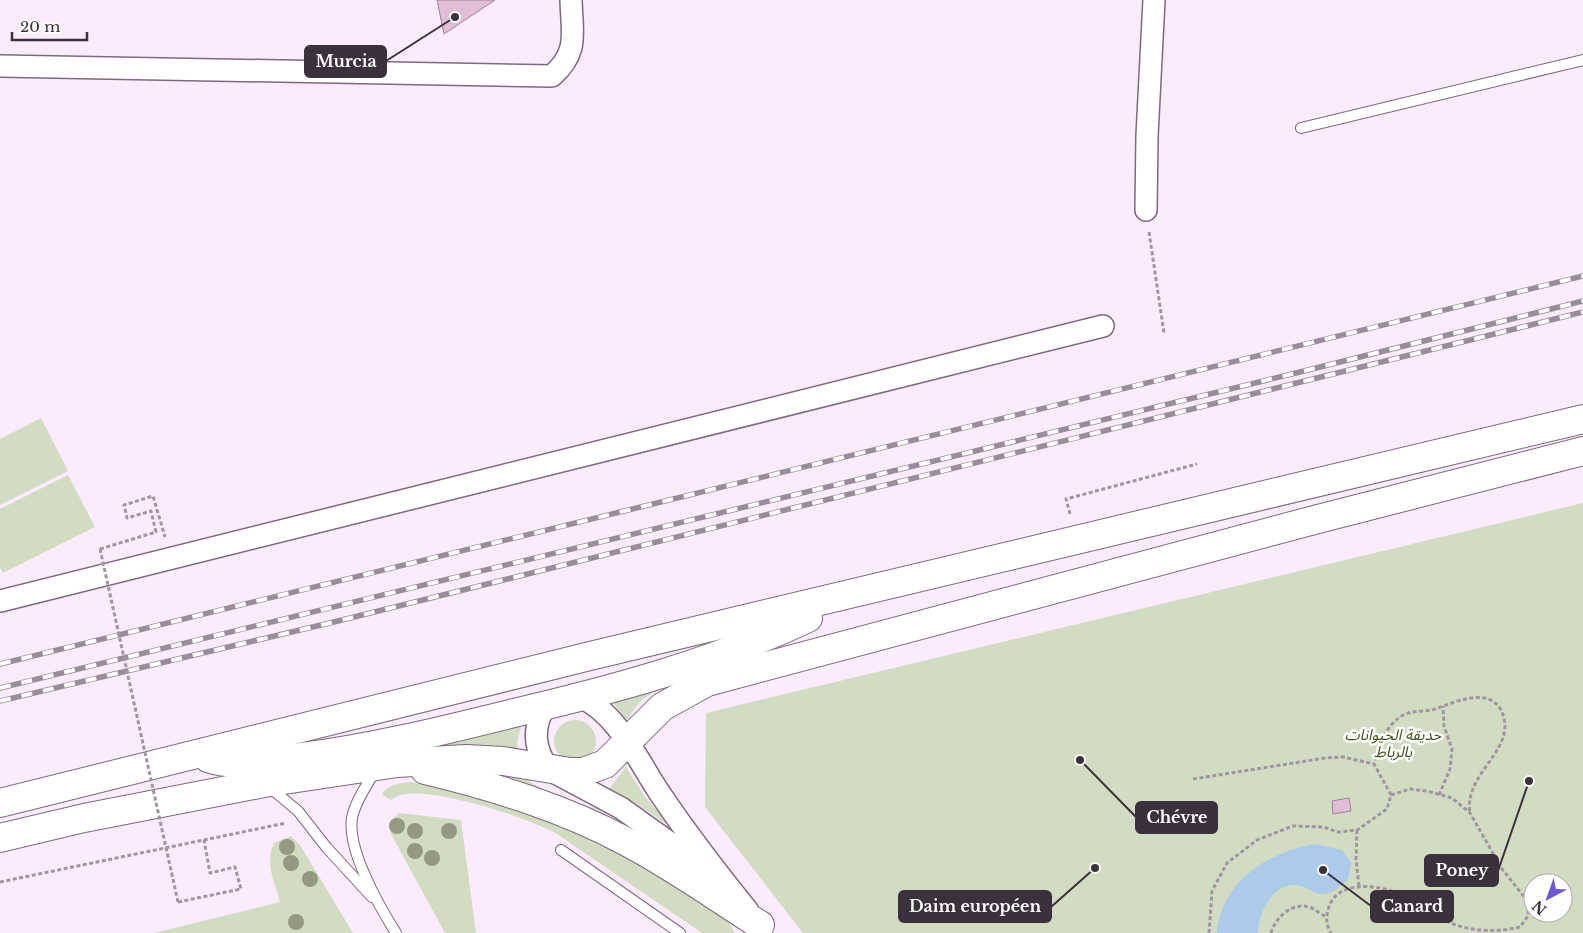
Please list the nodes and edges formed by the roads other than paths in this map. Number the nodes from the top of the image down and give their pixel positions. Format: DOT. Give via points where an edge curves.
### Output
graph roads {
  1 [pos="571,0"];
  2 [pos="1154,0"];
  3 [pos="1583,60"];
  4 [pos="0,66"];
  5 [pos="1301,128"];
  6 [pos="1146,210"];
  7 [pos="1103,326"];
  8 [pos="1583,419"];
  9 [pos="1583,451"];
  10 [pos="844,597"];
  11 [pos="0,601"];
  12 [pos="580,697"];
  13 [pos="545,706"];
  14 [pos="626,743"];
  15 [pos="196,754"];
  16 [pos="388,765"];
  17 [pos="548,769"];
  18 [pos="264,783"];
  19 [pos="0,803"];
  20 [pos="0,838"];
  21 [pos="561,850"];
  22 [pos="724,882"];
  23 [pos="378,904"];
  24 [pos="762,929"];
  25 [pos="396,933"];
  26 [pos="680,933"];
  1 -- 4 [label="street" via="572,50 564,65 552,76"];
  2 -- 6 [label="street"];
  3 -- 5 [label="lane"];
  7 -- 11 [label="street"];
  8 -- 10 [label="highway"];
  9 -- 14 [label="highway" via="707,682 662,707"];
  10 -- 12 [label="highway" via="818,613 751,644 670,672"];
  10 -- 15 [label="highway"];
  12 -- 13 [label="highway"];
  12 -- 14 [label="street" via="603,711"];
  13 -- 15 [label="highway" via="396,742 329,753 235,763"];
  13 -- 17 [label="street" via="535,737 539,754"];
  14 -- 17 [label="highway" via="615,757 594,769 570,772"];
  14 -- 22 [label="street"];
  15 -- 19 [label="highway"];
  16 -- 17 [label="highway" via="466,759"];
  16 -- 18 [label="highway"];
  16 -- 23 [label="lane" via="359,800 352,818 352,841"];
  16 -- 24 [label="highway" via="478,783 593,826 627,842"];
  17 -- 22 [label="street" via="639,819"];
  18 -- 20 [label="highway"];
  18 -- 23 [label="lane" via="304,819"];
  21 -- 26 [label="lane"];
  22 -- 24 [label="street"];
  23 -- 25 [label="lane"];
}
